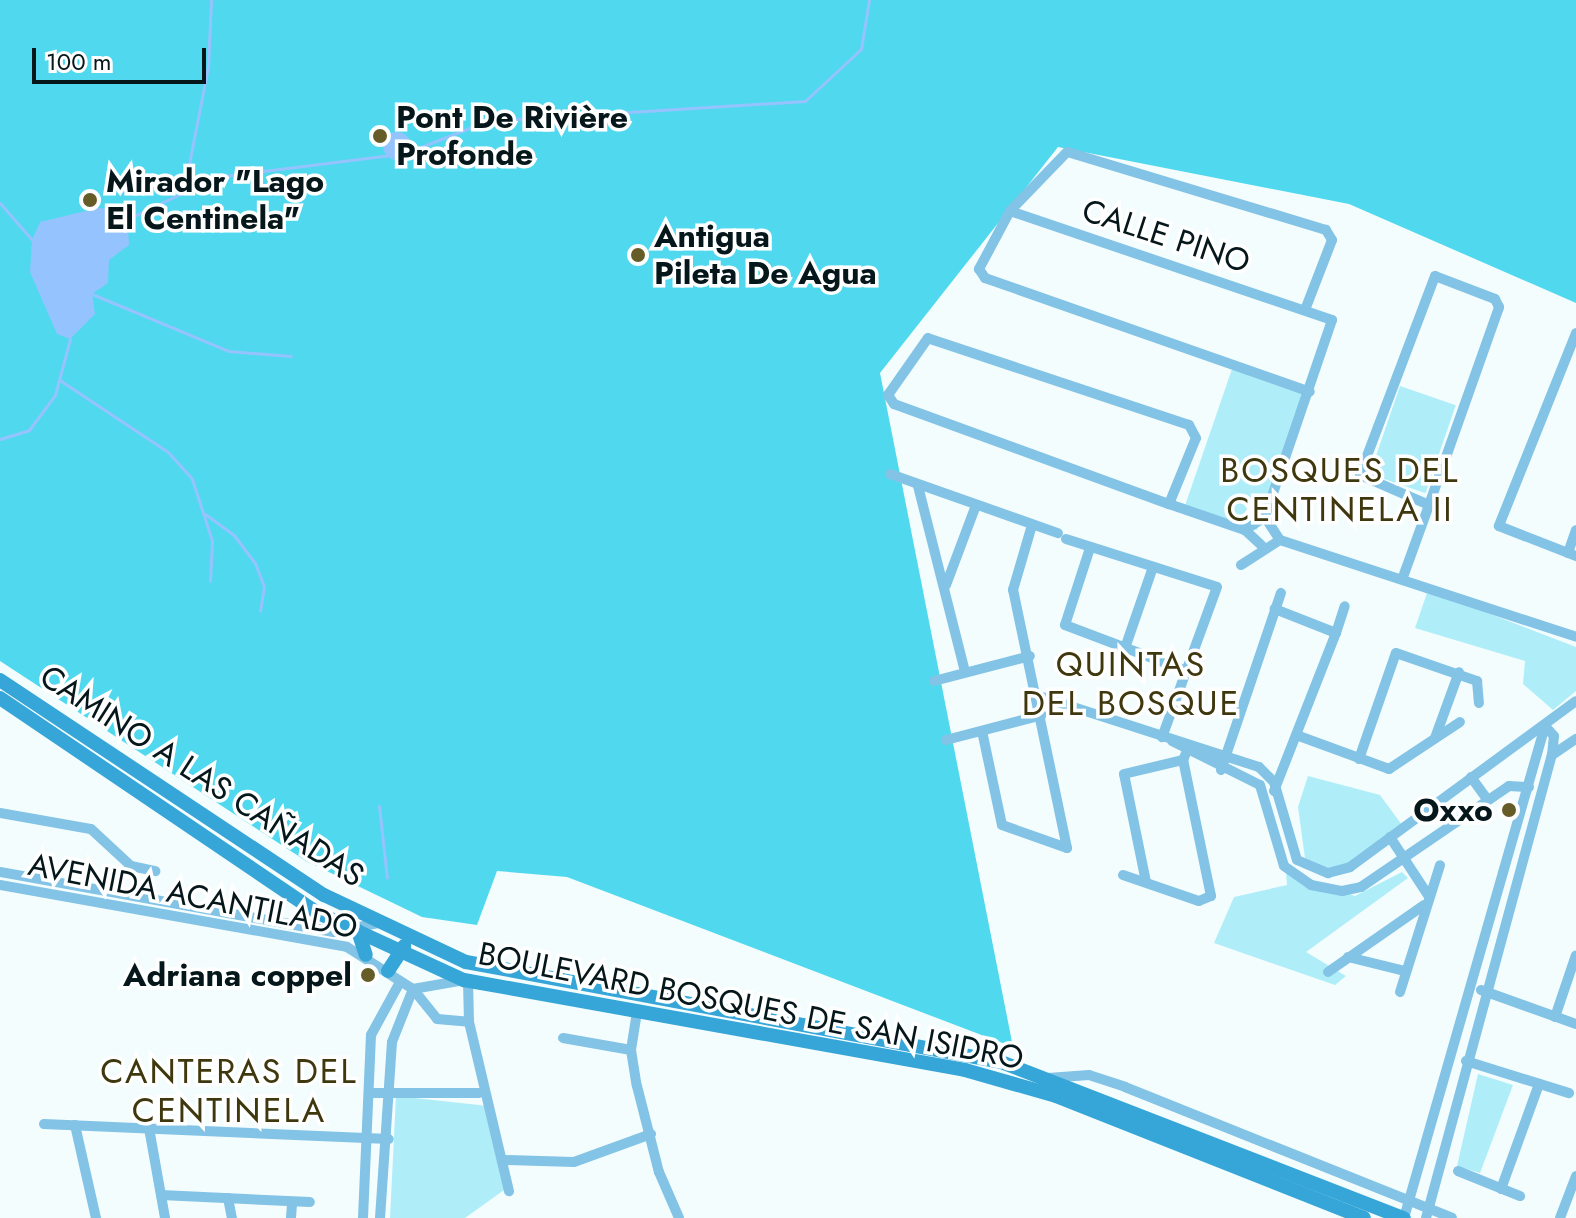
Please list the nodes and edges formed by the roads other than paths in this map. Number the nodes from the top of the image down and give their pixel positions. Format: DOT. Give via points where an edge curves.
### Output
graph roads {
  1 [pos="1010,211"];
  2 [pos="1305,310"];
  3 [pos="1574,333"];
  4 [pos="1310,392"];
  5 [pos="890,474"];
  6 [pos="918,486"];
  7 [pos="1169,504"];
  8 [pos="976,505"];
  9 [pos="1429,505"];
  10 [pos="1265,517"];
  11 [pos="1032,525"];
  12 [pos="1245,530"];
  13 [pos="1576,530"];
  14 [pos="1280,540"];
  15 [pos="1262,546"];
  16 [pos="1090,548"];
  17 [pos="1572,554"];
  18 [pos="1241,565"];
  19 [pos="1153,567"];
  20 [pos="1403,577"];
  21 [pos="945,589"];
  22 [pos="1281,593"];
  23 [pos="1345,606"];
  24 [pos="1275,609"];
  25 [pos="1335,631"];
  26 [pos="1576,637"];
  27 [pos="1125,648"];
  28 [pos="1030,656"];
  29 [pos="1187,671"];
  30 [pos="965,672"];
  31 [pos="1459,672"];
  32 [pos="0,680"];
  33 [pos="934,681"];
  34 [pos="1039,696"];
  35 [pos="0,698"];
  36 [pos="1576,701"];
  37 [pos="1479,703"];
  38 [pos="1042,715"];
  39 [pos="1460,722"];
  40 [pos="1545,726"];
  41 [pos="982,731"];
  42 [pos="1299,736"];
  43 [pos="1167,739"];
  44 [pos="1576,739"];
  45 [pos="946,740"];
  46 [pos="1435,740"];
  47 [pos="1187,752"];
  48 [pos="1226,754"];
  49 [pos="1552,755"];
  50 [pos="1359,759"];
  51 [pos="1221,770"];
  52 [pos="1471,777"];
  53 [pos="1529,787"];
  54 [pos="1276,790"];
  55 [pos="1265,796"];
  56 [pos="1488,800"];
  57 [pos="0,813"];
  58 [pos="216,823"];
  59 [pos="1285,831"];
  60 [pos="1271,835"];
  61 [pos="1390,837"];
  62 [pos="206,838"];
  63 [pos="1403,858"];
  64 [pos="1440,865"];
  65 [pos="1350,867"];
  66 [pos="155,871"];
  67 [pos="0,872"];
  68 [pos="1328,873"];
  69 [pos="1123,875"];
  70 [pos="1146,882"];
  71 [pos="0,885"];
  72 [pos="1361,887"];
  73 [pos="1325,889"];
  74 [pos="1426,900"];
  75 [pos="384,921"];
  76 [pos="358,931"];
  77 [pos="418,937"];
  78 [pos="398,949"];
  79 [pos="366,955"];
  80 [pos="1576,955"];
  81 [pos="1348,957"];
  82 [pos="388,971"];
  83 [pos="1405,971"];
  84 [pos="1328,972"];
  85 [pos="466,980"];
  86 [pos="400,982"];
  87 [pos="1471,987"];
  88 [pos="413,989"];
  89 [pos="1400,992"];
  90 [pos="1484,992"];
  91 [pos="637,1012"];
  92 [pos="1555,1017"];
  93 [pos="469,1022"];
  94 [pos="1576,1024"];
  95 [pos="563,1038"];
  96 [pos="631,1050"];
  97 [pos="1466,1061"];
  98 [pos="1048,1078"];
  99 [pos="1539,1084"];
  100 [pos="392,1092"];
  101 [pos="374,1093"];
  102 [pos="479,1093"];
  103 [pos="1569,1093"];
  104 [pos="44,1124"];
  105 [pos="75,1125"];
  106 [pos="149,1128"];
  107 [pos="651,1134"];
  108 [pos="372,1137"];
  109 [pos="389,1139"];
  110 [pos="504,1160"];
  111 [pos="1458,1171"];
  112 [pos="1576,1176"];
  113 [pos="1501,1189"];
  114 [pos="509,1191"];
  115 [pos="161,1195"];
  116 [pos="1520,1196"];
  117 [pos="228,1198"];
  118 [pos="1409,1201"];
  119 [pos="292,1202"];
  120 [pos="310,1202"];
  121 [pos="364,1206"];
  122 [pos="381,1213"];
  123 [pos="1428,1213"];
  124 [pos="96,1218"];
  125 [pos="165,1218"];
  126 [pos="232,1218"];
  127 [pos="291,1218"];
  128 [pos="363,1218"];
  129 [pos="679,1218"];
  130 [pos="1364,1218"];
  131 [pos="1404,1218"];
  132 [pos="1452,1218"];
  133 [pos="1560,1218"];
  1 -- 2 [label="street, CALLE PINO"];
  1 -- 2 [label="street" via="1067,152 1331,234"];
  1 -- 4 [label="street" via="979,269 985,278"];
  2 -- 4 [label="street" via="1332,320"];
  3 -- 17 [label="street" via="1499,526"];
  4 -- 10 [label="street"];
  5 -- 6 [label="street"];
  6 -- 8 [label="street"];
  6 -- 21 [label="street"];
  7 -- 7 [label="street" via="888,395 928,338 1195,429"];
  7 -- 12 [label="street"];
  8 -- 11 [label="street"];
  8 -- 21 [label="street"];
  9 -- 9 [label="street" via="1499,307 1495,299 1435,276 1360,475"];
  9 -- 20 [label="street"];
  10 -- 12 [label="street"];
  10 -- 14 [label="street"];
  11 -- 16 [label="street"];
  11 -- 28 [label="street" via="1013,581"];
  12 -- 15 [label="street"];
  13 -- 17 [label="street"];
  14 -- 15 [label="street"];
  14 -- 20 [label="street"];
  15 -- 18 [label="street"];
  16 -- 19 [label="street"];
  16 -- 27 [label="street" via="1065,625"];
  19 -- 27 [label="street"];
  19 -- 29 [label="street" via="1217,587"];
  20 -- 26 [label="street"];
  21 -- 30 [label="street"];
  22 -- 24 [label="street"];
  23 -- 25 [label="street"];
  24 -- 25 [label="street"];
  24 -- 48 [label="street"];
  25 -- 42 [label="street"];
  27 -- 29 [label="street"];
  28 -- 30 [label="street"];
  28 -- 34 [label="street"];
  29 -- 43 [label="street"];
  30 -- 33 [label="street"];
  31 -- 37 [label="street" via="1481,684"];
  31 -- 46 [label="street"];
  31 -- 50 [label="street" via="1396,653"];
  32 -- 58 [label="main road, CAMINO A LAS CAÑADAS"];
  34 -- 38 [label="street"];
  34 -- 43 [label="street"];
  35 -- 62 [label="main road, CAMINO A LAS CAÑADAS"];
  36 -- 40 [label="street"];
  38 -- 41 [label="street"];
  38 -- 41 [label="street" via="1069,841 1062,850 1002,825"];
  39 -- 46 [label="street"];
  40 -- 49 [label="street" via="1554,736"];
  40 -- 52 [label="street"];
  40 -- 53 [label="street"];
  41 -- 45 [label="street"];
  42 -- 50 [label="street"];
  42 -- 54 [label="street"];
  43 -- 47 [label="street"];
  44 -- 49 [label="street"];
  46 -- 50 [label="street" via="1395,769"];
  47 -- 48 [label="street"];
  47 -- 51 [label="street"];
  47 -- 70 [label="street" via="1124,774"];
  47 -- 70 [label="street" via="1208,901"];
  48 -- 51 [label="street"];
  48 -- 54 [label="street" via="1259,767"];
  49 -- 90 [label="street"];
  51 -- 55 [label="street" via="1255,782"];
  52 -- 56 [label="street"];
  52 -- 61 [label="street"];
  53 -- 56 [label="street" via="1509,786"];
  53 -- 87 [label="street"];
  54 -- 55 [label="street"];
  54 -- 59 [label="street"];
  55 -- 60 [label="street"];
  56 -- 63 [label="street"];
  57 -- 66 [label="street" via="91,829 131,866"];
  58 -- 62 [label="main road"];
  58 -- 75 [label="main road, CAMINO A LAS CAÑADAS" via="324,895"];
  59 -- 60 [label="street"];
  59 -- 68 [label="street" via="1297,860"];
  60 -- 73 [label="street" via="1284,866"];
  61 -- 63 [label="street"];
  61 -- 65 [label="street"];
  62 -- 76 [label="main road, CAMINO A LAS CAÑADAS"];
  63 -- 72 [label="street"];
  63 -- 74 [label="street"];
  64 -- 74 [label="street"];
  65 -- 68 [label="street"];
  65 -- 72 [label="street"];
  67 -- 76 [label="street, AVENIDA ACANTILADO"];
  68 -- 73 [label="street"];
  69 -- 70 [label="street"];
  71 -- 79 [label="street, AVENIDA ACANTILADO"];
  72 -- 73 [label="street"];
  74 -- 81 [label="street"];
  74 -- 83 [label="street"];
  75 -- 76 [label="street, AVENIDA ACANTILADO"];
  75 -- 77 [label="main road, CAMINO A LAS CAÑADAS"];
  76 -- 78 [label="main road, CAMINO A LAS CAÑADAS"];
  76 -- 79 [label="main road"];
  77 -- 78 [label="main road"];
  77 -- 98 [label="main road, BOULEVARD BOSQUES DE SAN ISIDRO" via="482,966 899,1042"];
  78 -- 82 [label="main road"];
  78 -- 85 [label="main road, BOULEVARD BOSQUES DE SAN ISIDRO"];
  79 -- 82 [label="street, AVENIDA ACANTILADO"];
  80 -- 92 [label="street"];
  81 -- 83 [label="street"];
  81 -- 84 [label="street"];
  82 -- 86 [label="street, AVENIDA ACANTILADO"];
  83 -- 89 [label="street"];
  85 -- 88 [label="street"];
  85 -- 91 [label="main road, BOULEVARD BOSQUES DE SAN ISIDRO"];
  85 -- 93 [label="street"];
  86 -- 88 [label="street, AVENIDA ACANTILADO"];
  86 -- 101 [label="street" via="375,1019"];
  87 -- 90 [label="street"];
  87 -- 118 [label="street"];
  88 -- 93 [label="street, AVENIDA ACANTILADO" via="437,1019"];
  88 -- 100 [label="street" via="394,1028"];
  90 -- 92 [label="street"];
  90 -- 97 [label="street"];
  91 -- 96 [label="street"];
  91 -- 130 [label="main road, BOULEVARD BOSQUES DE SAN ISIDRO" via="965,1070 1056,1096"];
  92 -- 94 [label="street"];
  93 -- 110 [label="street"];
  95 -- 96 [label="street"];
  96 -- 107 [label="street"];
  97 -- 99 [label="street"];
  97 -- 123 [label="street"];
  98 -- 118 [label="street, BOULEVARD BOSQUES DE SAN ISIDRO" via="1089,1075 1125,1087"];
  98 -- 131 [label="main road, BOULEVARD BOSQUES DE SAN ISIDRO"];
  99 -- 103 [label="street"];
  99 -- 113 [label="street"];
  100 -- 101 [label="street"];
  100 -- 102 [label="street"];
  100 -- 109 [label="street"];
  101 -- 108 [label="street"];
  104 -- 105 [label="street"];
  105 -- 106 [label="street"];
  105 -- 124 [label="street"];
  106 -- 108 [label="street"];
  106 -- 115 [label="street"];
  107 -- 110 [label="street" via="574,1162"];
  107 -- 129 [label="street"];
  108 -- 109 [label="street"];
  108 -- 121 [label="street"];
  109 -- 122 [label="street"];
  110 -- 114 [label="street"];
  111 -- 113 [label="street"];
  112 -- 133 [label="street"];
  113 -- 116 [label="street"];
  115 -- 117 [label="street"];
  115 -- 125 [label="street"];
  117 -- 119 [label="street"];
  117 -- 126 [label="street"];
  118 -- 123 [label="street, BOULEVARD BOSQUES DE SAN ISIDRO"];
  118 -- 131 [label="street"];
  119 -- 120 [label="street"];
  119 -- 127 [label="street"];
  121 -- 122 [label="street"];
  121 -- 128 [label="street"];
  123 -- 132 [label="street, BOULEVARD BOSQUES DE SAN ISIDRO"];
}
